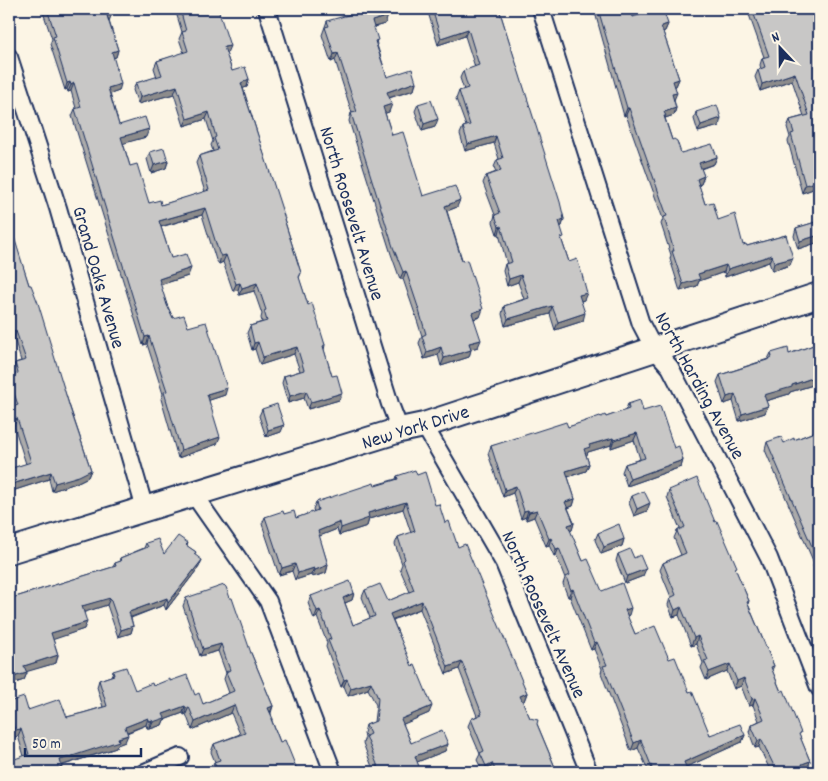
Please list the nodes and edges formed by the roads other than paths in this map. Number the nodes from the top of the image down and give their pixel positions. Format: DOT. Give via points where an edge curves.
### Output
graph roads {
  1 [pos="267,9"];
  2 [pos="541,9"];
  3 [pos="9,57"];
  4 [pos="819,295"];
  5 [pos="654,349"];
  6 [pos="424,425"];
  7 [pos="400,430"];
  8 [pos="194,495"];
  9 [pos="145,509"];
  10 [pos="9,552"];
  11 [pos="819,688"];
  12 [pos="180,757"];
  13 [pos="145,772"];
  14 [pos="333,772"];
  15 [pos="589,772"];
  1 -- 7 [label="street, North Roosevelt Avenue"];
  2 -- 5 [label="street, North Harding Avenue" via="641,324"];
  3 -- 9 [label="street, Grand Oaks Avenue" via="58,208"];
  4 -- 5 [label="street, New York Drive"];
  5 -- 6 [label="street, New York Drive"];
  5 -- 11 [label="street, North Harding Avenue" via="670,367 769,558"];
  6 -- 7 [label="street, New York Drive"];
  6 -- 15 [label="street, North Roosevelt Avenue" via="504,563"];
  7 -- 8 [label="street, New York Drive"];
  8 -- 9 [label="street, New York Drive"];
  8 -- 14 [label="street" via="268,601"];
  9 -- 10 [label="street, New York Drive"];
  12 -- 13 [label="street"];
}
